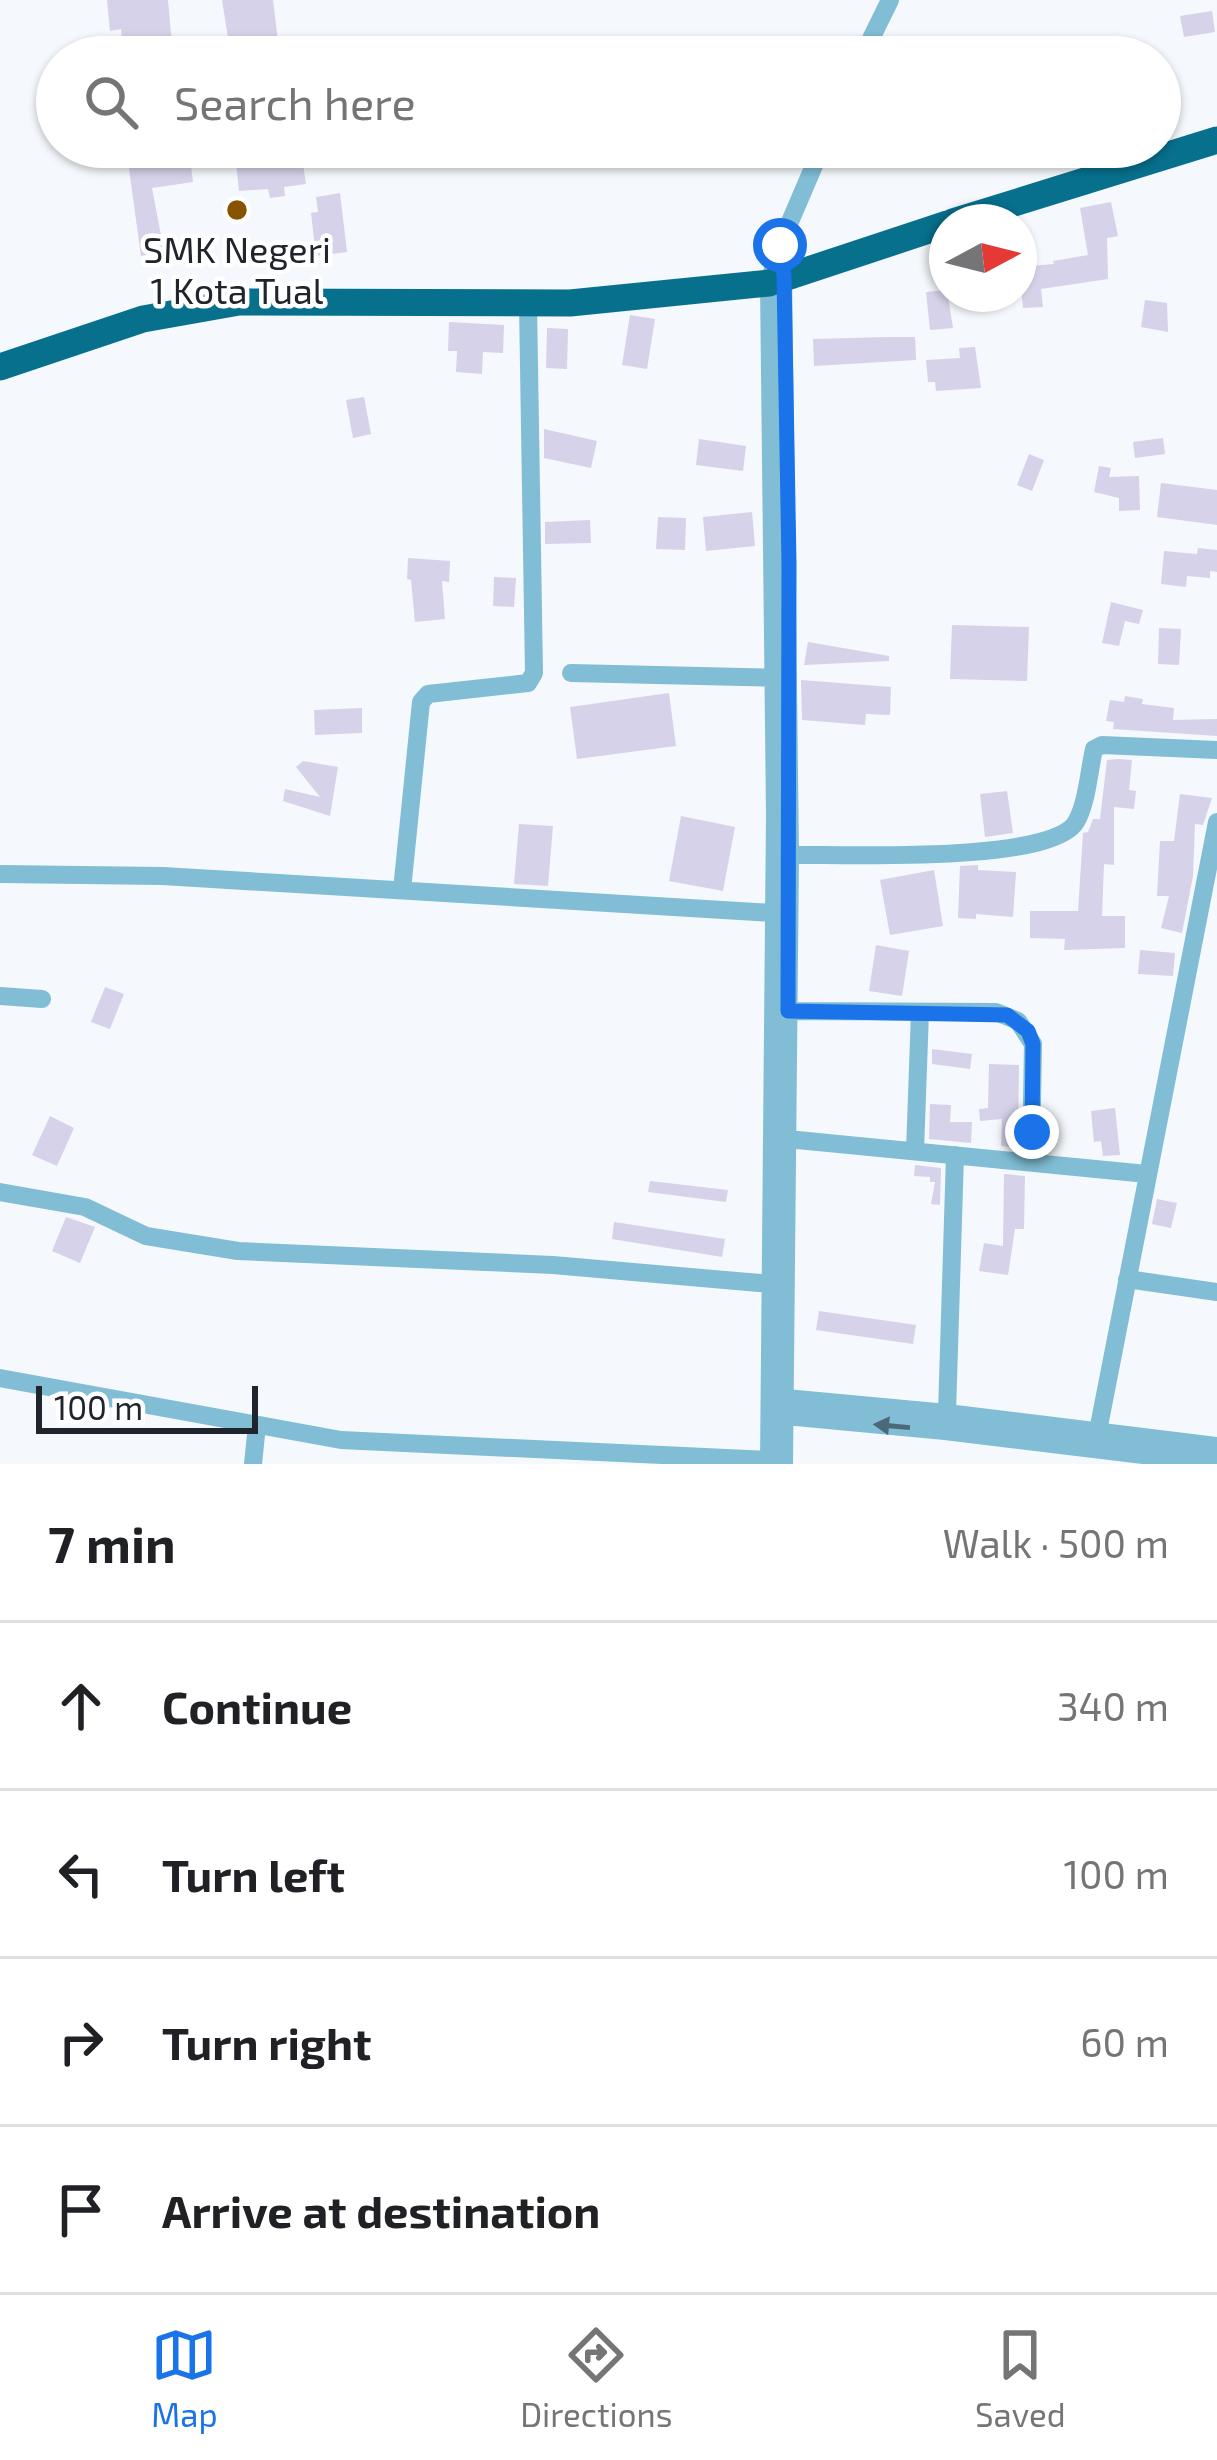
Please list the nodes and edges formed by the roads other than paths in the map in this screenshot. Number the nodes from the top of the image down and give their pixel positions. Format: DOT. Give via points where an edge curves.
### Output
graph roads {
  1 [pos="890,0"];
  2 [pos="872,36"];
  3 [pos="1217,140"];
  4 [pos="1181,151"];
  5 [pos="813,168"];
  6 [pos="1127,168"];
  7 [pos="1011,204"];
  8 [pos="929,230"];
  9 [pos="776,279"];
  10 [pos="528,304"];
  11 [pos="0,367"];
  12 [pos="571,673"];
  13 [pos="781,678"];
  14 [pos="1217,750"];
  15 [pos="1217,822"];
  16 [pos="790,855"];
  17 [pos="0,874"];
  18 [pos="402,890"];
  19 [pos="774,913"];
  20 [pos="0,996"];
  21 [pos="42,1000"];
  22 [pos="788,1011"];
  23 [pos="920,1012"];
  24 [pos="787,1139"];
  25 [pos="915,1151"];
  26 [pos="955,1155"];
  27 [pos="1031,1162"];
  28 [pos="1147,1174"];
  29 [pos="0,1192"];
  30 [pos="1127,1279"];
  31 [pos="771,1284"];
  32 [pos="1217,1292"];
  33 [pos="0,1378"];
  34 [pos="777,1406"];
  35 [pos="947,1413"];
  36 [pos="257,1425"];
  37 [pos="1098,1431"];
  38 [pos="1217,1446"];
  39 [pos="518,1456"];
  40 [pos="774,1463"];
  41 [pos="253,1464"];
  42 [pos="1217,1464"];
  1 -- 2 [label="street"];
  3 -- 4 [label="highway"];
  5 -- 9 [label="street" via="780,245"];
  6 -- 7 [label="highway"];
  8 -- 9 [label="highway"];
  9 -- 10 [label="highway"];
  9 -- 13 [label="street"];
  10 -- 11 [label="highway" via="239,302 143,319"];
  10 -- 18 [label="street" via="534,673 528,682 428,694 421,702"];
  12 -- 13 [label="street"];
  13 -- 16 [label="street"];
  13 -- 19 [label="street"];
  14 -- 16 [label="street" via="1102,745 1094,749 1076,823 1024,846"];
  15 -- 28 [label="street"];
  16 -- 22 [label="street"];
  17 -- 18 [label="street"];
  18 -- 19 [label="street"];
  19 -- 31 [label="street"];
  20 -- 21 [label="street"];
  22 -- 23 [label="street"];
  22 -- 24 [label="street"];
  23 -- 25 [label="street"];
  23 -- 27 [label="street" via="996,1012 1028,1031"];
  24 -- 25 [label="street"];
  24 -- 34 [label="street"];
  25 -- 26 [label="street"];
  26 -- 27 [label="street"];
  26 -- 35 [label="street"];
  27 -- 28 [label="street"];
  28 -- 30 [label="street"];
  29 -- 31 [label="street" via="86,1207 146,1236 238,1251"];
  30 -- 32 [label="street"];
  30 -- 37 [label="street"];
  31 -- 34 [label="street"];
  33 -- 36 [label="street"];
  34 -- 35 [label="street"];
  34 -- 40 [label="street"];
  42 -- 34 [label="street, one-way"];
  35 -- 37 [label="street"];
  36 -- 39 [label="street"];
  36 -- 41 [label="street"];
  37 -- 38 [label="street"];
  39 -- 40 [label="street"];
}
